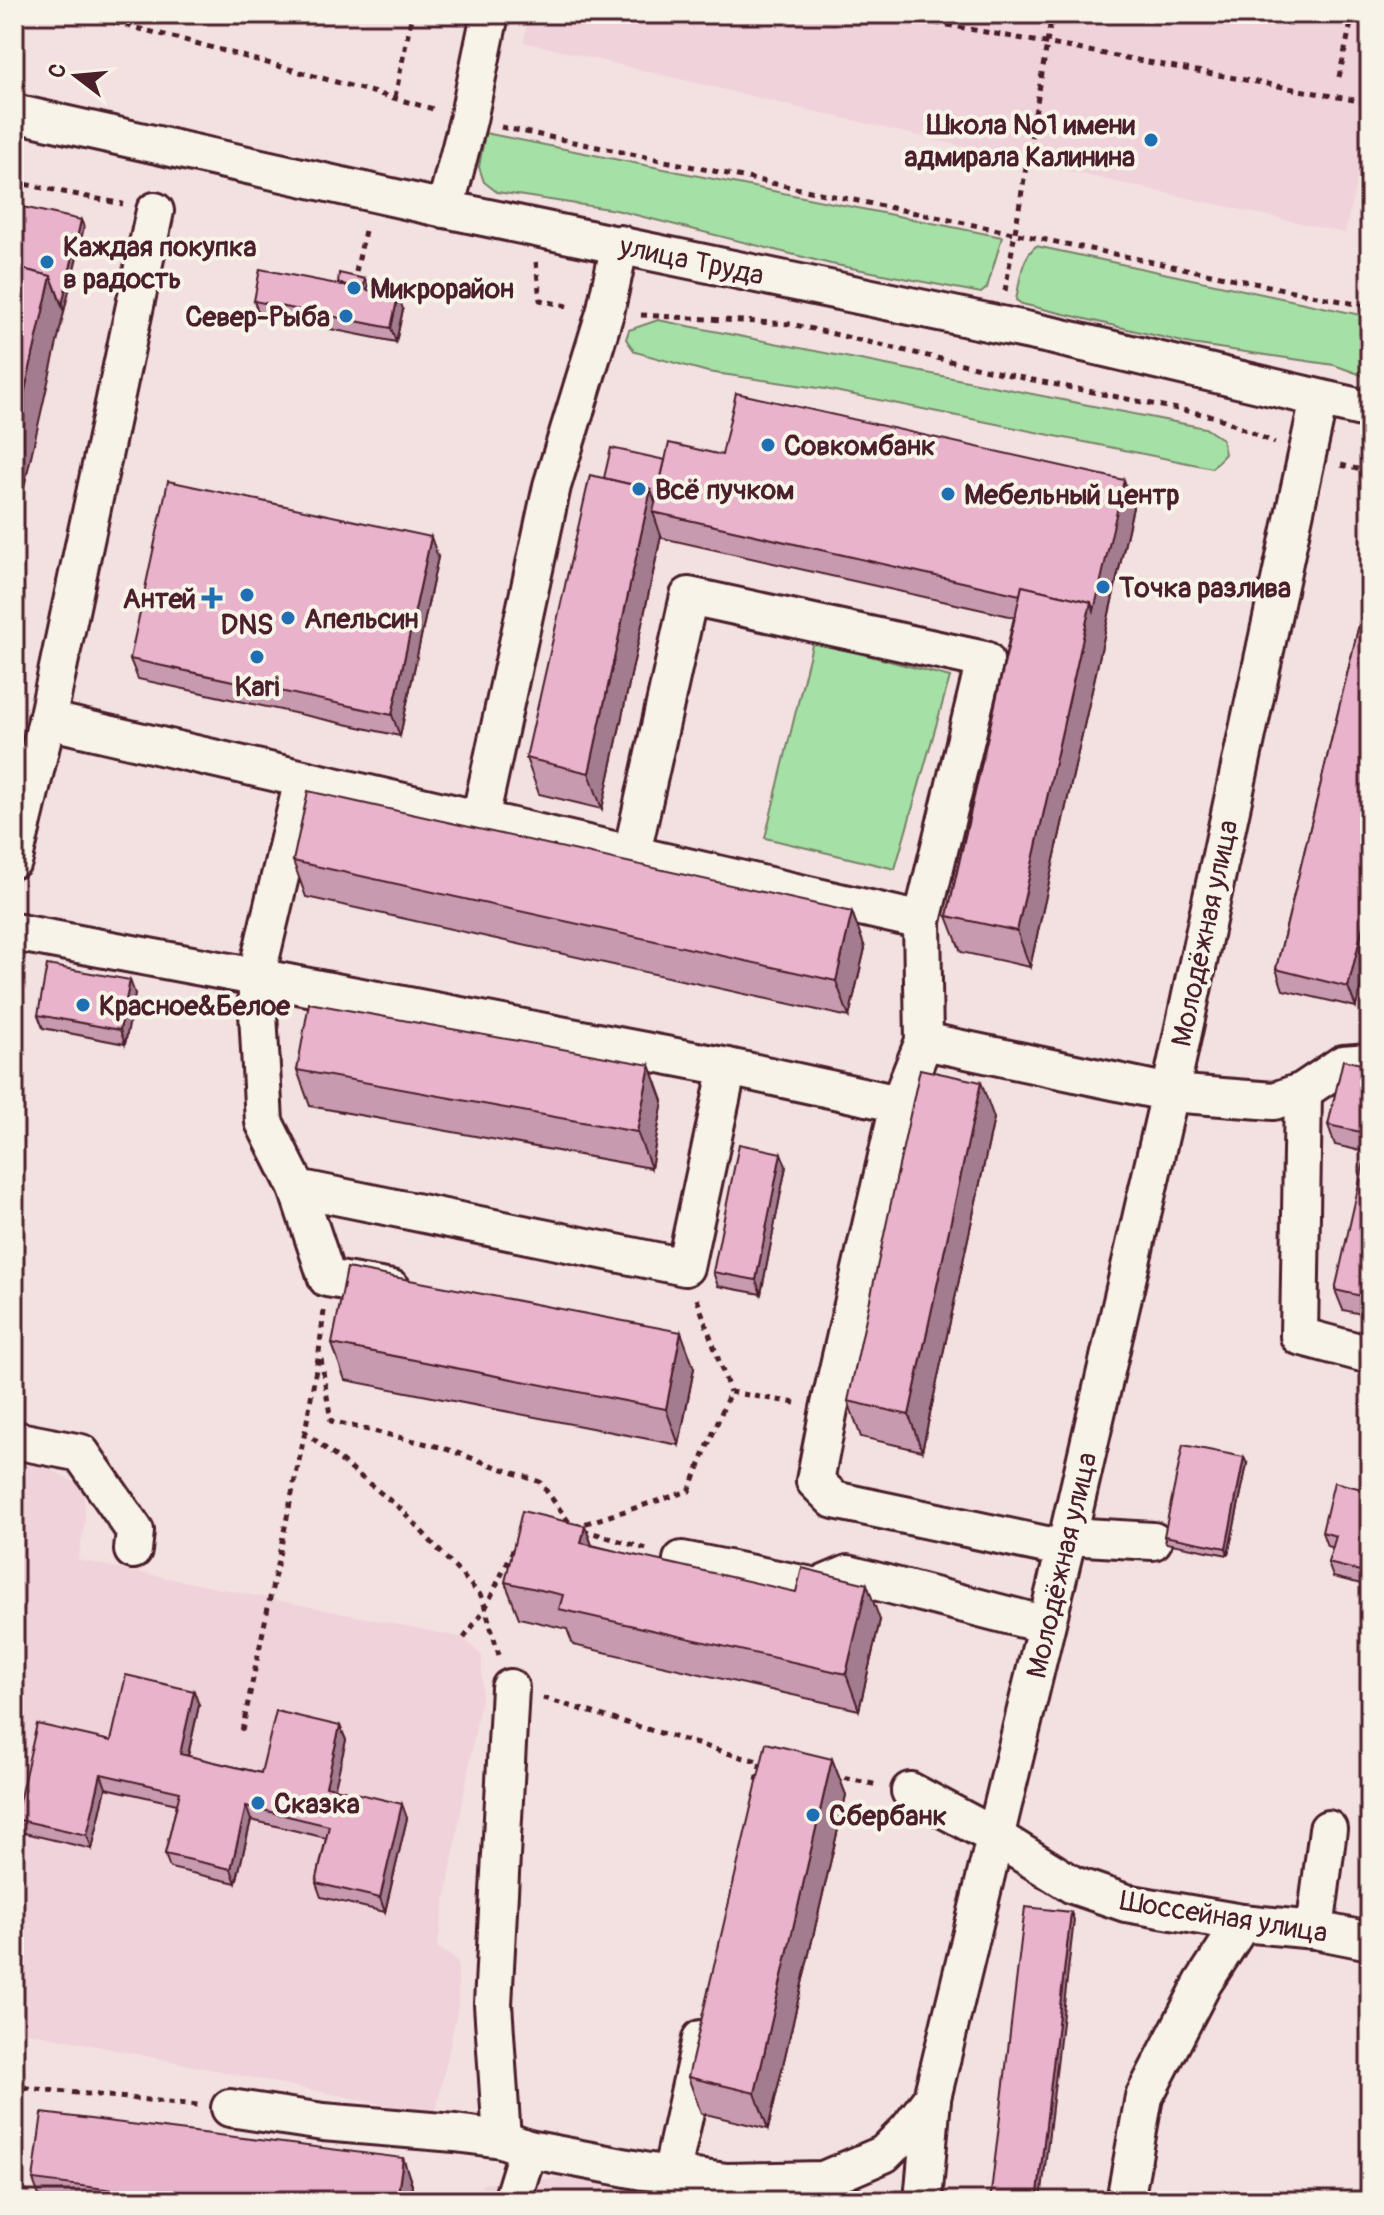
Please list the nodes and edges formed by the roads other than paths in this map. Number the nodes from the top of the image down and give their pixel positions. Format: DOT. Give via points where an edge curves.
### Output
graph roads {
  1 [pos="490,14"];
  2 [pos="14,113"];
  3 [pos="445,209"];
  4 [pos="155,211"];
  5 [pos="620,244"];
  6 [pos="1319,399"];
  7 [pos="1370,410"];
  8 [pos="47,720"];
  9 [pos="303,780"];
  10 [pos="480,819"];
  11 [pos="632,853"];
  12 [pos="14,859"];
  13 [pos="922,921"];
  14 [pos="14,932"];
  15 [pos="256,977"];
  16 [pos="924,1041"];
  17 [pos="1370,1062"];
  18 [pos="728,1067"];
  19 [pos="1303,1091"];
  20 [pos="1170,1093"];
  21 [pos="899,1104"];
  22 [pos="297,1188"];
  23 [pos="421,1294"];
  24 [pos="1370,1355"];
  25 [pos="14,1440"];
  26 [pos="1153,1541"];
  27 [pos="1066,1542"];
  28 [pos="133,1550"];
  29 [pos="682,1560"];
  30 [pos="1046,1625"];
  31 [pos="510,1688"];
  32 [pos="910,1791"];
  33 [pos="1328,1829"];
  34 [pos="996,1837"];
  35 [pos="1242,1923"];
  36 [pos="1315,1930"];
  37 [pos="1370,1941"];
  38 [pos="707,2009"];
  39 [pos="932,2098"];
  40 [pos="230,2108"];
  41 [pos="515,2144"];
  42 [pos="671,2175"];
  43 [pos="727,2182"];
  44 [pos="512,2201"];
  45 [pos="768,2201"];
  46 [pos="923,2201"];
  47 [pos="1125,2201"];
  1 -- 3 [label="street"];
  2 -- 3 [label="street, улица Труда"];
  3 -- 5 [label="street, улица Труда"];
  4 -- 8 [label="street"];
  5 -- 6 [label="street, улица Труда"];
  5 -- 10 [label="street" via="605,313 552,486"];
  6 -- 7 [label="street, улица Труда"];
  6 -- 20 [label="street, Молодёжная улица"];
  8 -- 9 [label="street"];
  8 -- 12 [label="street"];
  9 -- 10 [label="street"];
  9 -- 15 [label="street"];
  10 -- 11 [label="street"];
  11 -- 13 [label="street"];
  11 -- 13 [label="street" via="689,596 985,660"];
  13 -- 16 [label="street"];
  14 -- 15 [label="street"];
  15 -- 18 [label="street"];
  15 -- 22 [label="street" via="264,1122"];
  16 -- 20 [label="street"];
  16 -- 21 [label="street"];
  17 -- 19 [label="street" via="1343,1064"];
  18 -- 21 [label="street"];
  18 -- 22 [label="street" via="685,1267"];
  19 -- 20 [label="street" via="1274,1101"];
  19 -- 24 [label="street" via="1299,1336"];
  20 -- 27 [label="street, Молодёжная улица"];
  21 -- 27 [label="street" via="815,1481 834,1500"];
  22 -- 23 [label="street" via="327,1278"];
  25 -- 28 [label="street" via="81,1453 135,1531"];
  26 -- 27 [label="street"];
  27 -- 30 [label="street, Молодёжная улица"];
  29 -- 30 [label="street" via="817,1587 848,1574"];
  30 -- 34 [label="street, Молодёжная улица"];
  31 -- 41 [label="street" via="493,2004"];
  32 -- 34 [label="street, Шоссейная улица"];
  33 -- 36 [label="street"];
  34 -- 35 [label="street, Шоссейная улица" via="1073,1885 1126,1903"];
  34 -- 39 [label="street, Молодёжная улица"];
  35 -- 36 [label="street, Шоссейная улица"];
  35 -- 47 [label="street" via="1203,1983 1144,2097"];
  36 -- 37 [label="street, Шоссейная улица"];
  38 -- 42 [label="street"];
  39 -- 43 [label="street, Молодёжная улица" via="884,2154 823,2180"];
  39 -- 46 [label="street"];
  40 -- 41 [label="street, Молодёжная улица"];
  41 -- 42 [label="street, Молодёжная улица"];
  41 -- 44 [label="street"];
  42 -- 43 [label="street, Молодёжная улица"];
  43 -- 45 [label="street"];
}
